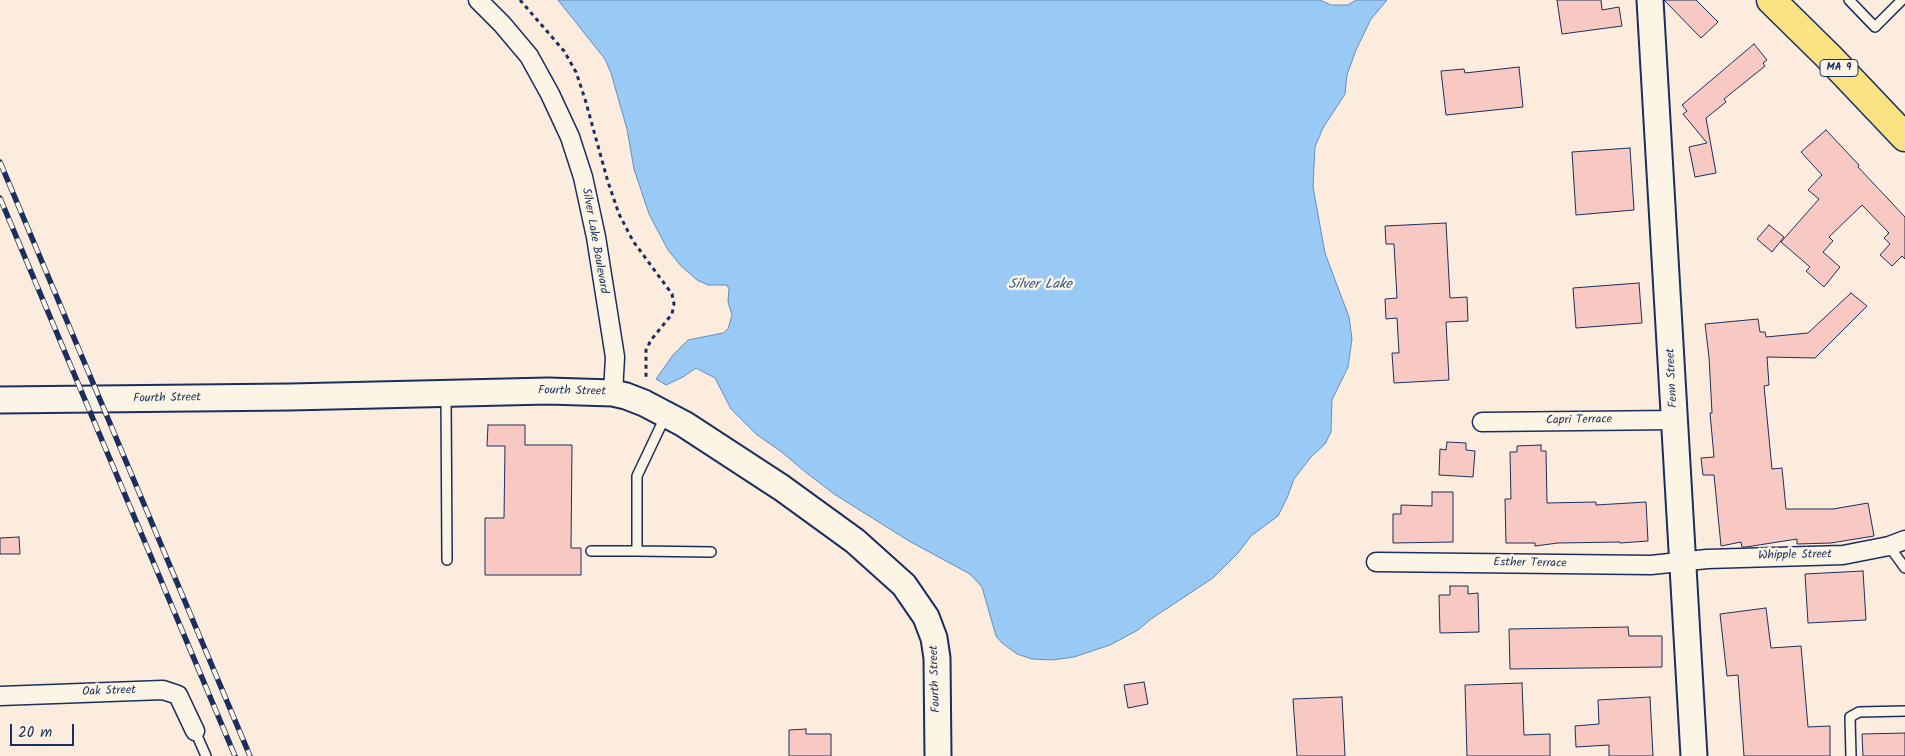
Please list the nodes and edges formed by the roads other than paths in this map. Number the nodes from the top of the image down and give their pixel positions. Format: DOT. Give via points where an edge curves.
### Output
graph roads {
  1 [pos="478,0"];
  2 [pos="1650,0"];
  3 [pos="1771,0"];
  4 [pos="1849,0"];
  5 [pos="1902,0"];
  6 [pos="1905,137"];
  7 [pos="446,393"];
  8 [pos="623,396"];
  9 [pos="0,400"];
  10 [pos="666,414"];
  11 [pos="1675,420"];
  12 [pos="1482,422"];
  13 [pos="1897,543"];
  14 [pos="591,551"];
  15 [pos="637,551"];
  16 [pos="712,552"];
  17 [pos="447,560"];
  18 [pos="1376,562"];
  19 [pos="1684,562"];
  20 [pos="1905,568"];
  21 [pos="0,696"];
  22 [pos="1905,712"];
  23 [pos="195,731"];
  24 [pos="206,756"];
  25 [pos="938,756"];
  26 [pos="1694,756"];
  27 [pos="1851,756"];
  1 -- 8 [label="street, Silver Lake Boulevard" via="528,56 570,137 583,176 596,237"];
  2 -- 11 [label="street, Fenn Street"];
  3 -- 6 [label="highway, MA 9"];
  4 -- 5 [label="lane" via="1875,27"];
  7 -- 8 [label="street, Fourth Street" via="548,391"];
  7 -- 9 [label="street, Fourth Street"];
  7 -- 17 [label="lane"];
  8 -- 10 [label="street, Fourth Street"];
  10 -- 15 [label="lane" via="637,476"];
  10 -- 25 [label="street, Fourth Street" via="782,488 854,541 904,585 926,616 934,638"];
  11 -- 12 [label="street, Capri Terrace"];
  11 -- 19 [label="street, Fenn Street"];
  13 -- 19 [label="street, Whipple Street" via="1843,555"];
  13 -- 20 [label="lane"];
  14 -- 15 [label="lane"];
  15 -- 16 [label="lane"];
  18 -- 19 [label="street, Esther Terrace" via="1650,565"];
  19 -- 26 [label="street, Fenn Street"];
  21 -- 23 [label="street, Oak Street" via="163,690 178,696"];
  22 -- 27 [label="lane" via="1859,712 1850,717"];
  23 -- 24 [label="lane"];
}
